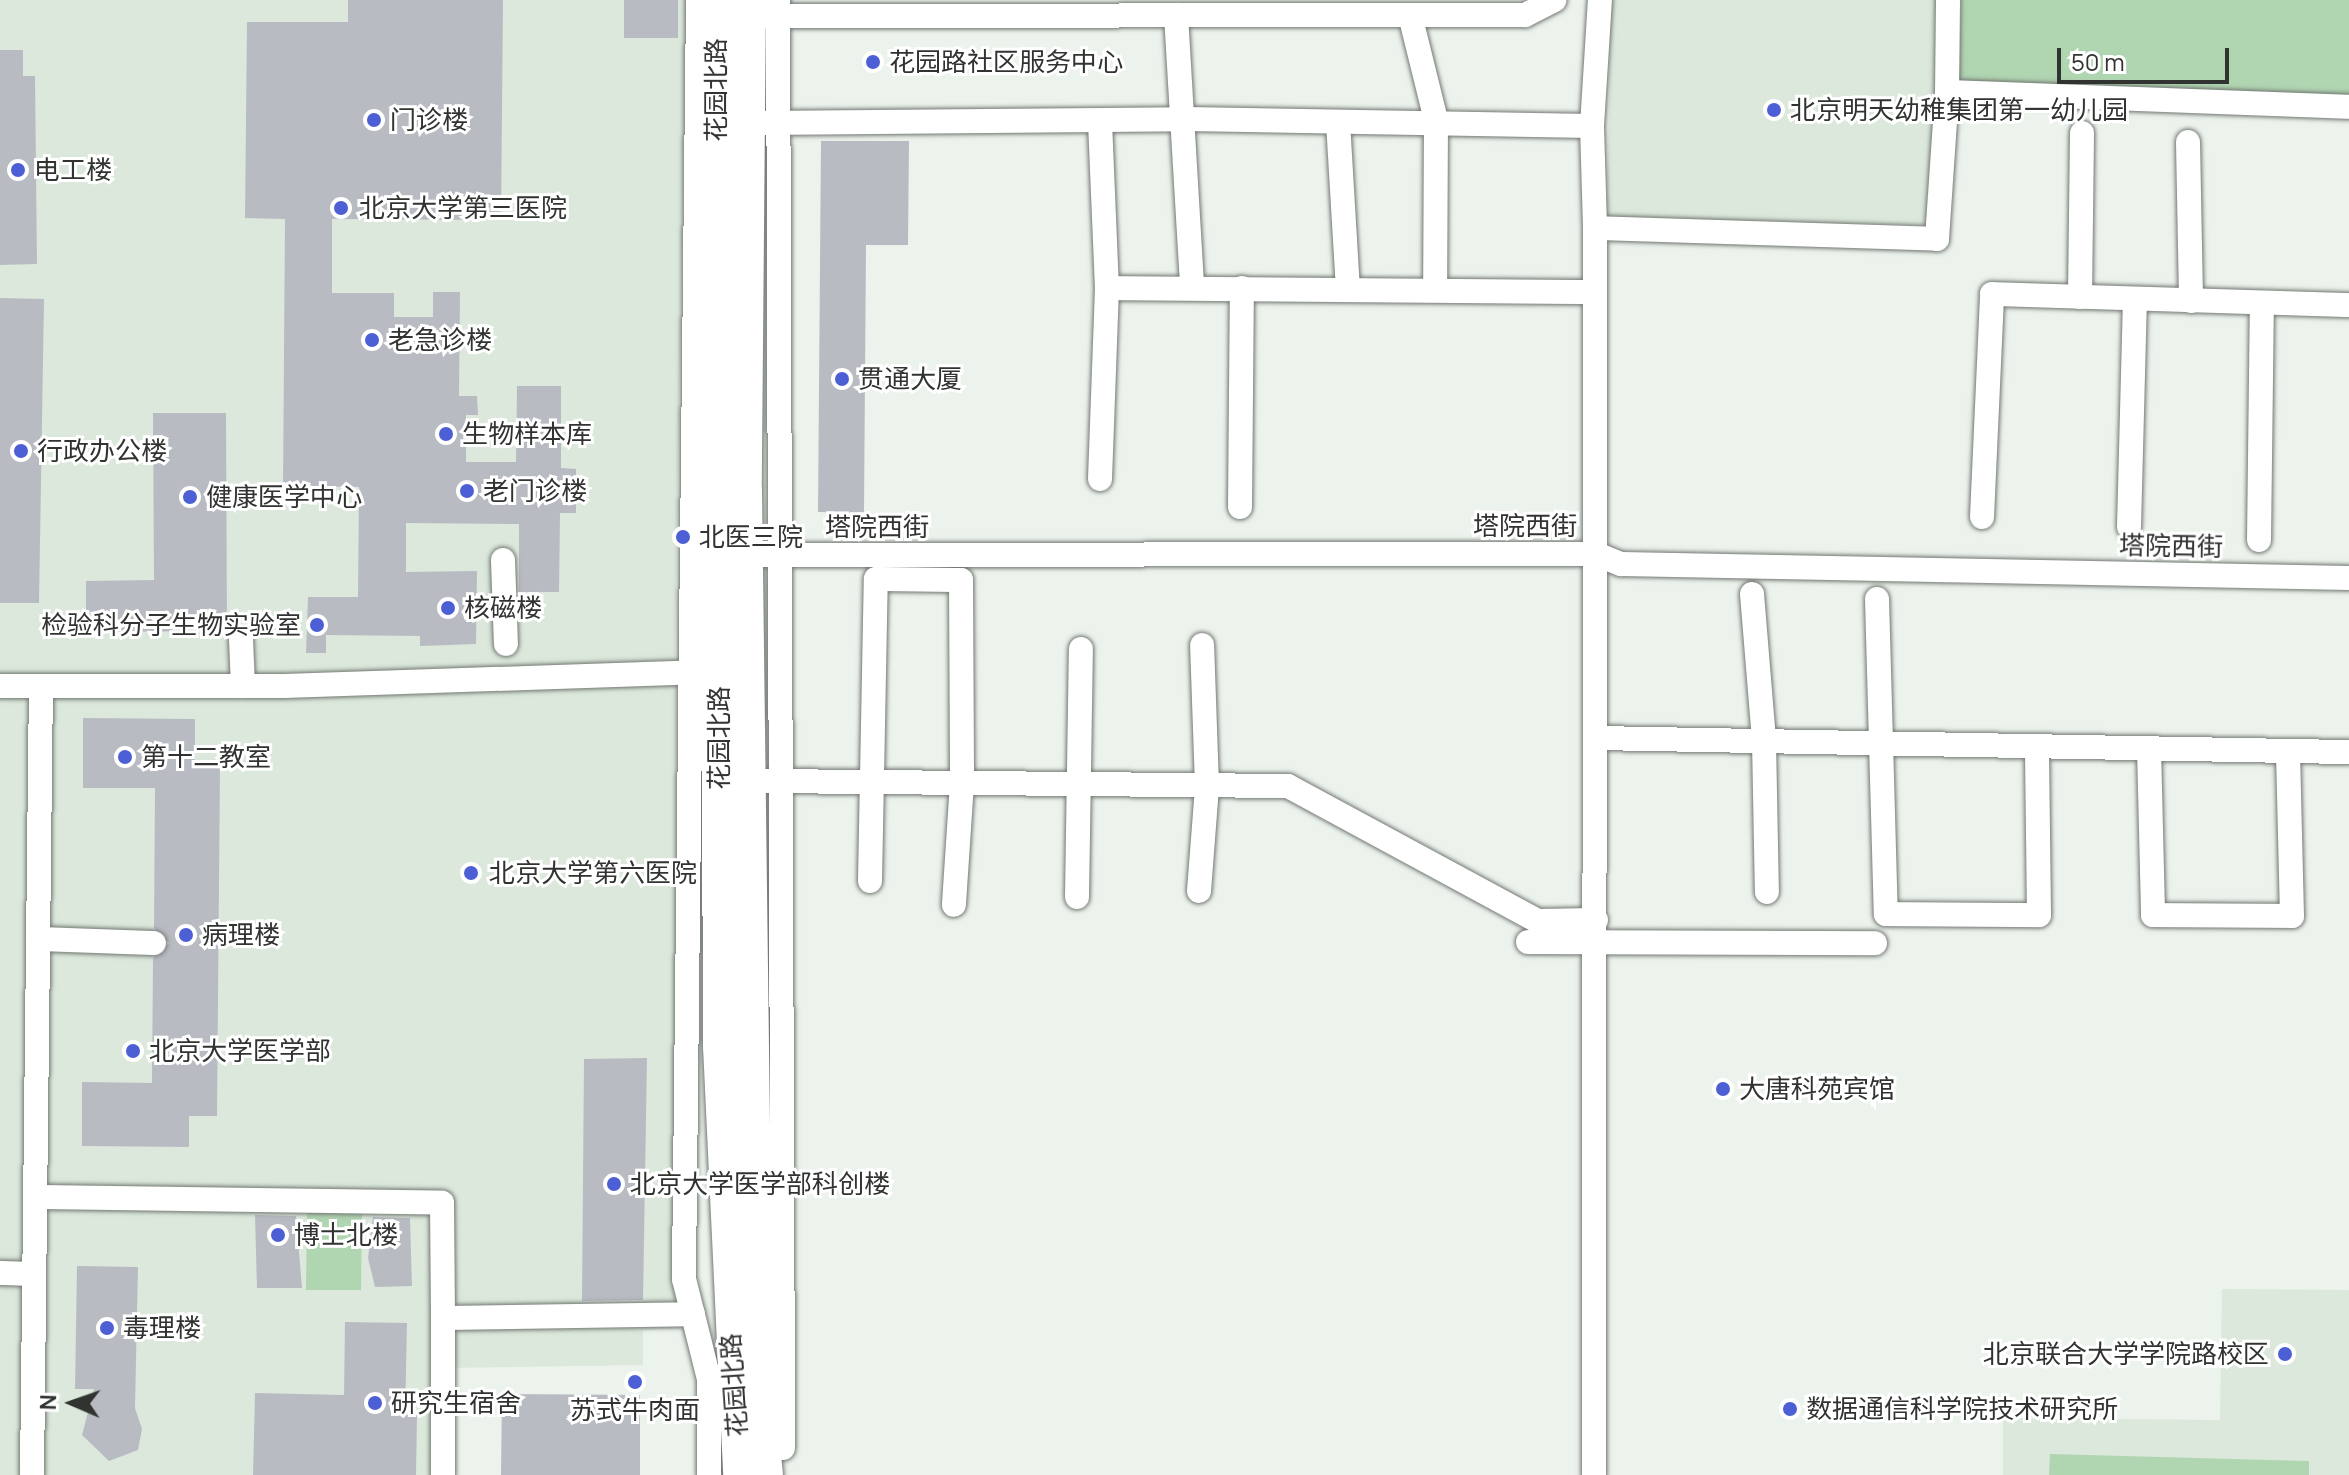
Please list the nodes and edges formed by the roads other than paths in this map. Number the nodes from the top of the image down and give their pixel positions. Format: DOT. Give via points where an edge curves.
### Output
graph roads {
  1 [pos="698,0"];
  2 [pos="716,0"];
  3 [pos="1554,0"];
  4 [pos="1600,0"];
  5 [pos="1948,0"];
  6 [pos="964,7"];
  7 [pos="763,8"];
  8 [pos="1176,15"];
  9 [pos="1410,15"];
  10 [pos="1947,92"];
  11 [pos="2349,107"];
  12 [pos="1186,119"];
  13 [pos="1436,120"];
  14 [pos="1100,122"];
  15 [pos="1338,122"];
  16 [pos="763,123"];
  17 [pos="1592,126"];
  18 [pos="2082,133"];
  19 [pos="2188,142"];
  20 [pos="1595,228"];
  21 [pos="1107,288"];
  22 [pos="1192,288"];
  23 [pos="1242,288"];
  24 [pos="1348,289"];
  25 [pos="1435,290"];
  26 [pos="1595,292"];
  27 [pos="2080,297"];
  28 [pos="2135,299"];
  29 [pos="2191,301"];
  30 [pos="2262,303"];
  31 [pos="2349,305"];
  32 [pos="1100,479"];
  33 [pos="1240,507"];
  34 [pos="1982,517"];
  35 [pos="2129,527"];
  36 [pos="2259,540"];
  37 [pos="1596,554"];
  38 [pos="763,555"];
  39 [pos="503,560"];
  40 [pos="2349,578"];
  41 [pos="1752,594"];
  42 [pos="1877,599"];
  43 [pos="241,639"];
  44 [pos="506,644"];
  45 [pos="1202,645"];
  46 [pos="1081,649"];
  47 [pos="705,672"];
  48 [pos="0,686"];
  49 [pos="243,686"];
  50 [pos="41,687"];
  51 [pos="1596,738"];
  52 [pos="1764,741"];
  53 [pos="1882,743"];
  54 [pos="2037,746"];
  55 [pos="2149,748"];
  56 [pos="2288,751"];
  57 [pos="2349,752"];
  58 [pos="766,781"];
  59 [pos="871,782"];
  60 [pos="962,783"];
  61 [pos="1083,784"];
  62 [pos="1207,786"];
  63 [pos="870,881"];
  64 [pos="1199,891"];
  65 [pos="1767,892"];
  66 [pos="1077,897"];
  67 [pos="954,905"];
  68 [pos="1596,932"];
  69 [pos="38,939"];
  70 [pos="1528,942"];
  71 [pos="154,943"];
  72 [pos="1875,943"];
  73 [pos="35,1197"];
  74 [pos="0,1273"];
  75 [pos="34,1274"];
  76 [pos="693,1314"];
  77 [pos="443,1318"];
  78 [pos="774,1462"];
  79 [pos="32,1475"];
  80 [pos="443,1475"];
  81 [pos="709,1475"];
  82 [pos="740,1475"];
  83 [pos="1594,1475"];
  1 -- 47 [label="street"];
  2 -- 47 [label="street, 花园北路"];
  3 -- 9 [label="street" via="1525,15"];
  4 -- 17 [label="street"];
  5 -- 10 [label="street"];
  6 -- 7 [label="street"];
  6 -- 8 [label="street"];
  7 -- 16 [label="street, 花园北路"];
  8 -- 9 [label="street"];
  8 -- 12 [label="street"];
  9 -- 13 [label="street"];
  10 -- 11 [label="street"];
  10 -- 20 [label="street" via="1937,239"];
  12 -- 14 [label="street"];
  12 -- 15 [label="street"];
  12 -- 22 [label="street"];
  13 -- 15 [label="street"];
  13 -- 17 [label="street"];
  13 -- 25 [label="street"];
  14 -- 16 [label="street"];
  14 -- 21 [label="street"];
  15 -- 24 [label="street"];
  16 -- 38 [label="street, 花园北路"];
  17 -- 20 [label="street"];
  18 -- 27 [label="street"];
  19 -- 29 [label="street"];
  20 -- 26 [label="street"];
  21 -- 22 [label="street"];
  21 -- 32 [label="street"];
  22 -- 23 [label="street"];
  23 -- 24 [label="street"];
  23 -- 33 [label="street"];
  24 -- 25 [label="street"];
  25 -- 26 [label="street"];
  26 -- 37 [label="street"];
  27 -- 28 [label="street"];
  27 -- 34 [label="street" via="1992,294"];
  28 -- 29 [label="street"];
  28 -- 35 [label="street"];
  29 -- 30 [label="street"];
  30 -- 31 [label="street"];
  30 -- 36 [label="street"];
  37 -- 38 [label="street, 塔院西街"];
  37 -- 40 [label="street, 塔院西街" via="1621,564"];
  37 -- 51 [label="street"];
  38 -- 58 [label="street, 花园北路"];
  39 -- 44 [label="street"];
  41 -- 52 [label="street"];
  42 -- 53 [label="street"];
  43 -- 49 [label="street"];
  45 -- 62 [label="street"];
  46 -- 61 [label="street"];
  47 -- 49 [label="street"];
  47 -- 76 [label="street" via="684,1279"];
  47 -- 82 [label="street, 花园北路"];
  48 -- 50 [label="street"];
  49 -- 50 [label="street"];
  50 -- 69 [label="street"];
  51 -- 52 [label="street"];
  51 -- 68 [label="street"];
  52 -- 53 [label="street"];
  52 -- 65 [label="street"];
  53 -- 54 [label="street"];
  53 -- 54 [label="street" via="1886,914 2039,915"];
  54 -- 55 [label="street"];
  55 -- 56 [label="street"];
  55 -- 56 [label="street" via="2153,915 2292,916"];
  56 -- 57 [label="street"];
  58 -- 59 [label="street"];
  58 -- 78 [label="street, 花园北路" via="756,1368"];
  59 -- 60 [label="street"];
  59 -- 60 [label="street" via="876,579 961,580"];
  59 -- 63 [label="street"];
  60 -- 61 [label="street"];
  60 -- 67 [label="street"];
  61 -- 62 [label="street"];
  61 -- 66 [label="street"];
  62 -- 64 [label="street"];
  62 -- 68 [label="street" via="1288,786 1538,921"];
  68 -- 70 [label="street"];
  68 -- 72 [label="street"];
  68 -- 83 [label="street"];
  69 -- 71 [label="street"];
  69 -- 73 [label="street"];
  73 -- 75 [label="street"];
  73 -- 77 [label="street" via="442,1203"];
  74 -- 75 [label="street"];
  75 -- 79 [label="street"];
  76 -- 77 [label="street"];
  76 -- 81 [label="street" via="709,1379"];
  77 -- 80 [label="street"];
}
